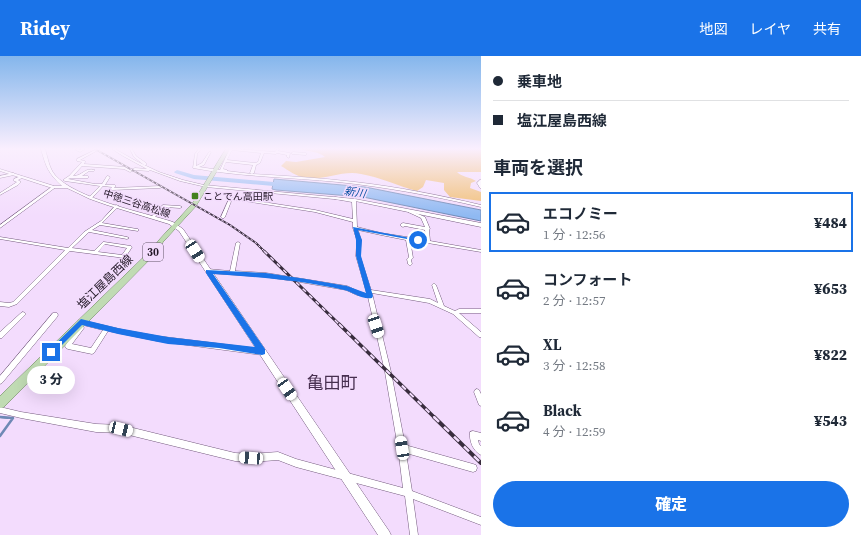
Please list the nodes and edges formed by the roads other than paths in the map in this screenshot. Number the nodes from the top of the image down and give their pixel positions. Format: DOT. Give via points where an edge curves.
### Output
graph roads {
  1 [pos="4,171"];
  2 [pos="51,171"];
  3 [pos="76,171"];
  4 [pos="86,171"];
  5 [pos="152,171"];
  6 [pos="157,171"];
  7 [pos="231,171"];
  8 [pos="215,172"];
  9 [pos="160,173"];
  10 [pos="13,174"];
  11 [pos="252,174"];
  12 [pos="274,174"];
  13 [pos="0,177"];
  14 [pos="22,177"];
  15 [pos="70,177"];
  16 [pos="80,177"];
  17 [pos="87,177"];
  18 [pos="108,177"];
  19 [pos="66,180"];
  20 [pos="481,181"];
  21 [pos="60,183"];
  22 [pos="103,185"];
  23 [pos="207,186"];
  24 [pos="56,187"];
  25 [pos="66,187"];
  26 [pos="160,187"];
  27 [pos="481,187"];
  28 [pos="0,194"];
  29 [pos="82,194"];
  30 [pos="91,197"];
  31 [pos="334,198"];
  32 [pos="117,206"];
  33 [pos="481,206"];
  34 [pos="180,207"];
  35 [pos="408,210"];
  36 [pos="223,216"];
  37 [pos="153,217"];
  38 [pos="355,221"];
  39 [pos="99,224"];
  40 [pos="481,225"];
  41 [pos="176,226"];
  42 [pos="403,226"];
  43 [pos="0,227"];
  44 [pos="116,228"];
  45 [pos="355,228"];
  46 [pos="428,229"];
  47 [pos="137,230"];
  48 [pos="88,231"];
  49 [pos="111,234"];
  50 [pos="0,238"];
  51 [pos="127,238"];
  52 [pos="408,238"];
  53 [pos="428,241"];
  54 [pos="238,243"];
  55 [pos="70,248"];
  56 [pos="481,251"];
  57 [pos="95,253"];
  58 [pos="118,256"];
  59 [pos="114,261"];
  60 [pos="410,264"];
  61 [pos="208,271"];
  62 [pos="232,273"];
  63 [pos="434,286"];
  64 [pos="369,294"];
  65 [pos="0,304"];
  66 [pos="442,306"];
  67 [pos="481,311"];
  68 [pos="23,314"];
  69 [pos="455,314"];
  70 [pos="55,315"];
  71 [pos="83,322"];
  72 [pos="107,328"];
  73 [pos="0,336"];
  74 [pos="481,336"];
  75 [pos="262,352"];
  76 [pos="0,381"];
  77 [pos="477,392"];
  78 [pos="0,403"];
  79 [pos="481,403"];
  80 [pos="0,410"];
  81 [pos="481,437"];
  82 [pos="402,448"];
  83 [pos="481,451"];
  84 [pos="473,468"];
  85 [pos="346,477"];
  86 [pos="407,493"];
  87 [pos="481,521"];
  88 [pos="385,535"];
  89 [pos="414,535"];
  1 -- 10 [label="street, 中徳三谷高松線"];
  2 -- 21 [label="street"];
  3 -- 15 [label="street"];
  4 -- 16 [label="street"];
  5 -- 9 [label="street"];
  6 -- 9 [label="street"];
  7 -- 11 [label="street"];
  8 -- 23 [label="main road, 塩江屋島西線 / 30"];
  8 -- 33 [label="street" via="353,183 438,196"];
  9 -- 23 [label="street"];
  10 -- 13 [label="street"];
  10 -- 14 [label="street, 中徳三谷高松線"];
  11 -- 12 [label="street"];
  14 -- 24 [label="street, 中徳三谷高松線"];
  14 -- 28 [label="street" via="15,180 19,182 17,184"];
  15 -- 16 [label="street"];
  15 -- 19 [label="street"];
  16 -- 17 [label="street"];
  18 -- 22 [label="street"];
  19 -- 21 [label="street"];
  19 -- 22 [label="street"];
  20 -- 27 [label="street"];
  21 -- 25 [label="street"];
  22 -- 26 [label="street" via="114,186 112,189"];
  22 -- 30 [label="street"];
  23 -- 31 [label="street"];
  23 -- 41 [label="main road, 塩江屋島西線 / 30"];
  24 -- 25 [label="street, 中徳三谷高松線"];
  24 -- 29 [label="street"];
  24 -- 43 [label="street"];
  25 -- 29 [label="street, 中徳三谷高松線"];
  29 -- 30 [label="street, 中徳三谷高松線"];
  30 -- 32 [label="street, 中徳三谷高松線"];
  31 -- 35 [label="street"];
  31 -- 38 [label="street" via="354,201"];
  32 -- 37 [label="street, 中徳三谷高松線"];
  32 -- 39 [label="street"];
  34 -- 37 [label="street" via="164,206"];
  35 -- 40 [label="street"];
  35 -- 46 [label="street" via="423,217"];
  36 -- 38 [label="street" via="231,198 315,211"];
  37 -- 41 [label="street, 中徳三谷高松線"];
  38 -- 45 [label="street"];
  39 -- 47 [label="street"];
  39 -- 48 [label="street"];
  41 -- 61 [label="street"];
  41 -- 71 [label="main road, 塩江屋島西線 / 30"];
  42 -- 46 [label="street"];
  44 -- 49 [label="street"];
  45 -- 52 [label="street"];
  45 -- 64 [label="street" via="359,240 358,256"];
  46 -- 53 [label="street"];
  48 -- 49 [label="street"];
  48 -- 55 [label="street"];
  49 -- 51 [label="street"];
  50 -- 55 [label="street"];
  52 -- 53 [label="street"];
  52 -- 60 [label="street"];
  53 -- 56 [label="street"];
  54 -- 62 [label="street"];
  55 -- 57 [label="street"];
  55 -- 65 [label="street" via="15,303"];
  57 -- 58 [label="street"];
  57 -- 58 [label="street" via="104,243 130,248 123,257"];
  58 -- 59 [label="street"];
  61 -- 62 [label="street"];
  61 -- 75 [label="street"];
  62 -- 64 [label="street" via="266,275"];
  63 -- 66 [label="street"];
  64 -- 66 [label="street" via="412,297"];
  64 -- 82 [label="street" via="388,372"];
  66 -- 69 [label="street"];
  67 -- 69 [label="street" via="459,311"];
  68 -- 73 [label="street"];
  69 -- 74 [label="street"];
  70 -- 76 [label="street"];
  71 -- 72 [label="street"];
  71 -- 72 [label="street" via="68,346 92,352"];
  71 -- 78 [label="main road, 塩江屋島西線 / 30"];
  72 -- 75 [label="street" via="168,340"];
  75 -- 85 [label="street"];
  77 -- 79 [label="street"];
  80 -- 85 [label="street" via="96,428 121,429 235,457 278,456"];
  81 -- 83 [label="street" via="473,435 476,446"];
  82 -- 84 [label="street"];
  82 -- 86 [label="street"];
  85 -- 86 [label="street"];
  85 -- 88 [label="street"];
  86 -- 87 [label="street"];
  86 -- 89 [label="street"];
}
